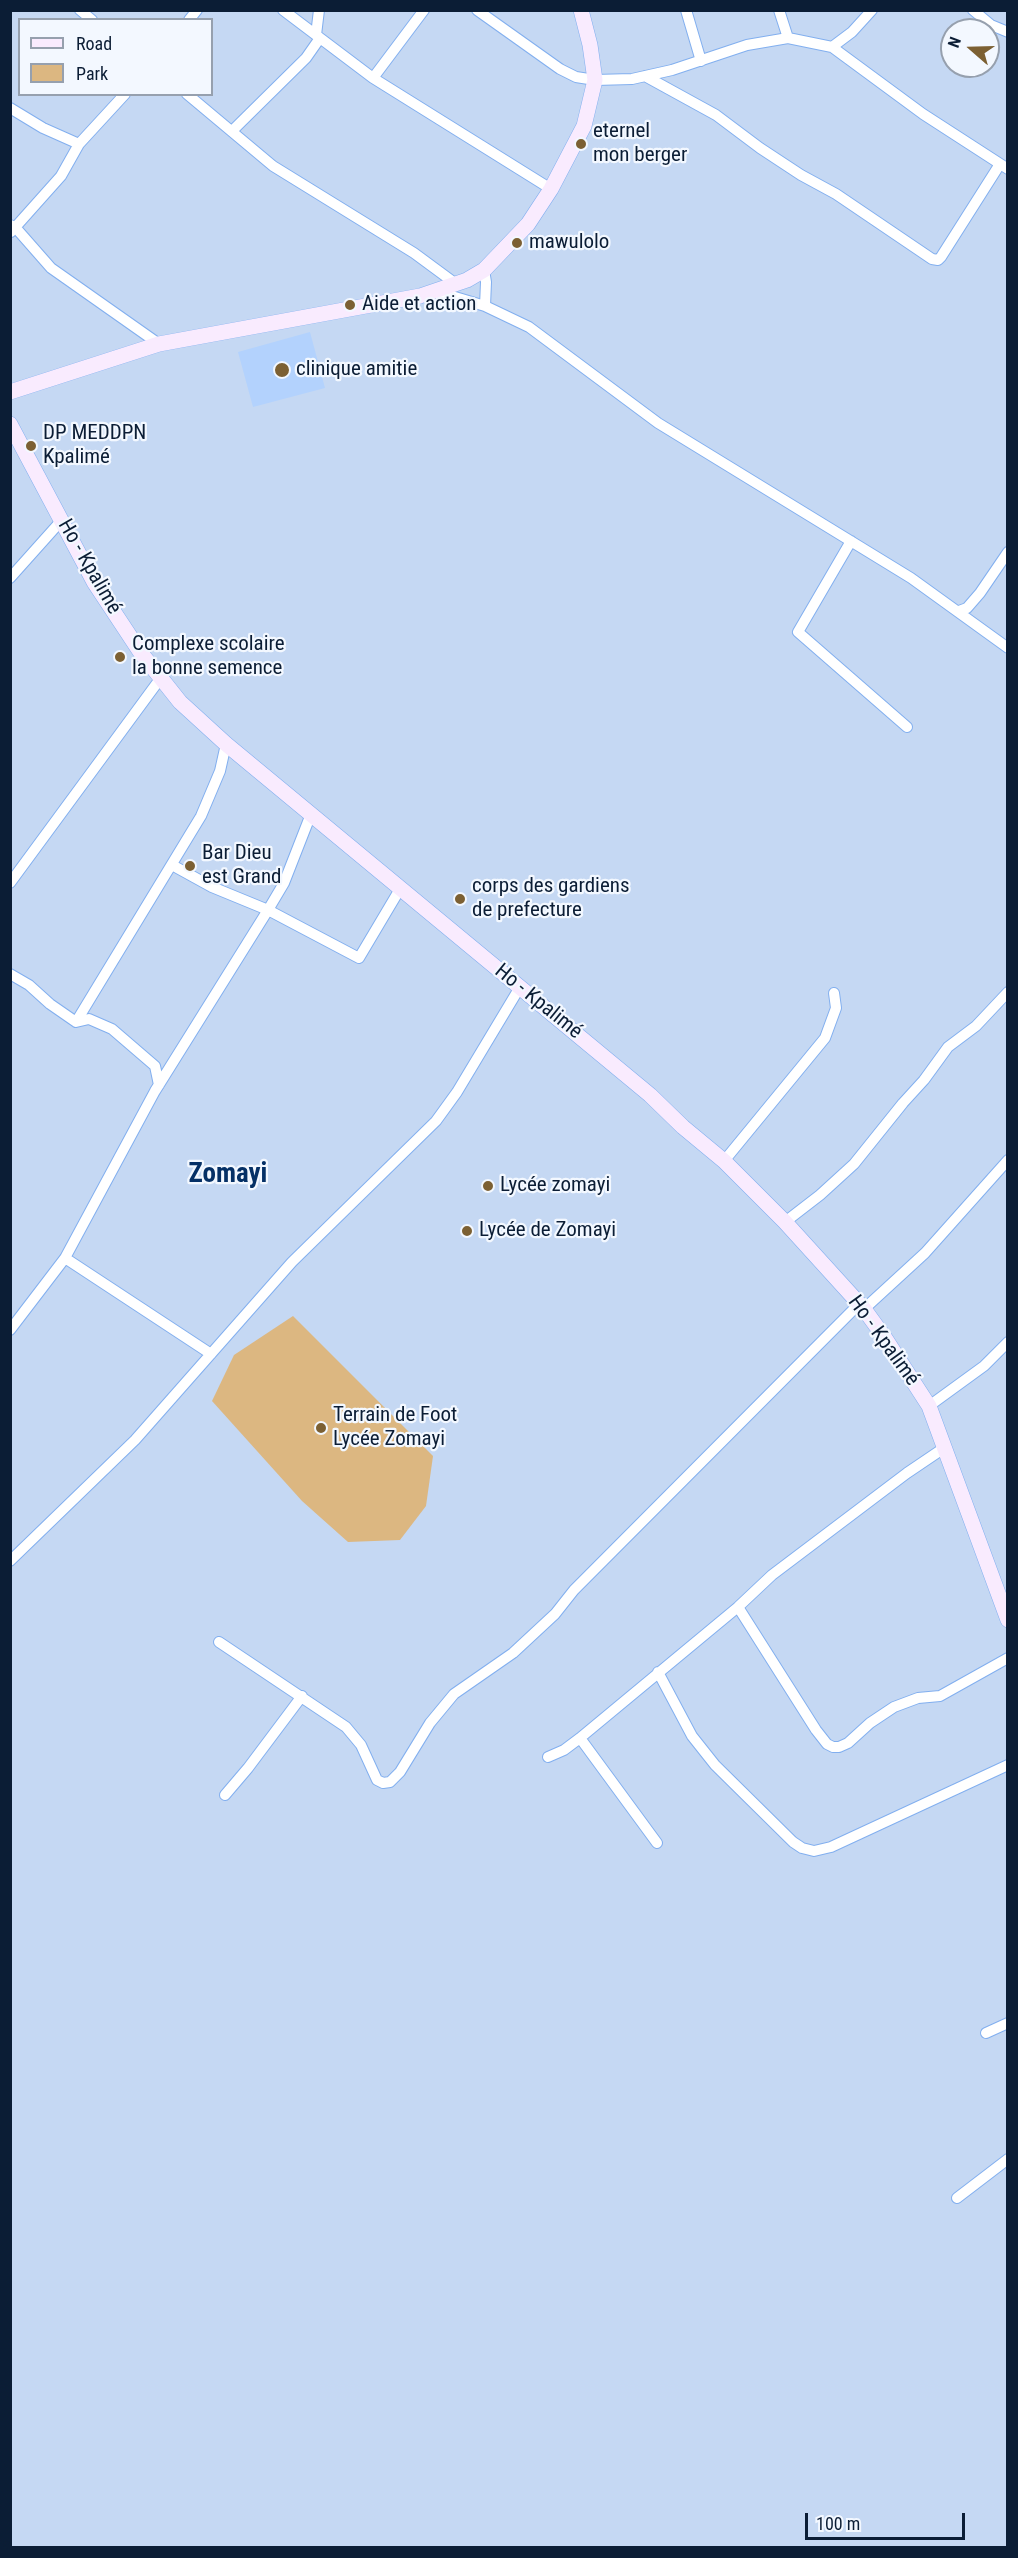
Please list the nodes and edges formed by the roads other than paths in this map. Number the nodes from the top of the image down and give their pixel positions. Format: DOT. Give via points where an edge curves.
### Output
graph roads {
  1 [pos="283,10"];
  2 [pos="319,10"];
  3 [pos="424,10"];
  4 [pos="477,10"];
  5 [pos="581,10"];
  6 [pos="686,10"];
  7 [pos="779,10"];
  8 [pos="872,10"];
  9 [pos="972,10"];
  10 [pos="1008,32"];
  11 [pos="318,36"];
  12 [pos="788,38"];
  13 [pos="832,47"];
  14 [pos="700,61"];
  15 [pos="645,76"];
  16 [pos="373,78"];
  17 [pos="595,80"];
  18 [pos="123,96"];
  19 [pos="189,96"];
  20 [pos="10,108"];
  21 [pos="232,131"];
  22 [pos="79,144"];
  23 [pos="1004,166"];
  24 [pos="551,189"];
  25 [pos="12,228"];
  26 [pos="484,270"];
  27 [pos="456,284"];
  28 [pos="435,291"];
  29 [pos="485,306"];
  30 [pos="159,344"];
  31 [pos="10,392"];
  32 [pos="10,424"];
  33 [pos="61,521"];
  34 [pos="851,541"];
  35 [pos="1008,552"];
  36 [pos="10,578"];
  37 [pos="959,611"];
  38 [pos="1008,648"];
  39 [pos="160,679"];
  40 [pos="907,727"];
  41 [pos="226,744"];
  42 [pos="311,814"];
  43 [pos="172,865"];
  44 [pos="10,883"];
  45 [pos="400,889"];
  46 [pos="268,910"];
  47 [pos="10,974"];
  48 [pos="520,987"];
  49 [pos="834,993"];
  50 [pos="1008,993"];
  51 [pos="76,1022"];
  52 [pos="159,1085"];
  53 [pos="1008,1160"];
  54 [pos="724,1161"];
  55 [pos="785,1222"];
  56 [pos="65,1258"];
  57 [pos="861,1306"];
  58 [pos="10,1330"];
  59 [pos="1008,1342"];
  60 [pos="211,1354"];
  61 [pos="929,1406"];
  62 [pos="944,1448"];
  63 [pos="10,1561"];
  64 [pos="738,1607"];
  65 [pos="1008,1620"];
  66 [pos="219,1642"];
  67 [pos="1008,1658"];
  68 [pos="657,1672"];
  69 [pos="302,1696"];
  70 [pos="580,1738"];
  71 [pos="548,1757"];
  72 [pos="1008,1765"];
  73 [pos="225,1796"];
  74 [pos="657,1843"];
  75 [pos="1008,2023"];
  76 [pos="986,2033"];
  77 [pos="1008,2159"];
  78 [pos="957,2198"];
  1 -- 11 [label="street"];
  2 -- 11 [label="street"];
  3 -- 16 [label="street"];
  4 -- 17 [label="street" via="560,69"];
  5 -- 17 [label="main road"];
  6 -- 14 [label="street"];
  7 -- 12 [label="street"];
  8 -- 13 [label="street"];
  9 -- 10 [label="street"];
  11 -- 16 [label="street"];
  11 -- 21 [label="street" via="306,58"];
  12 -- 13 [label="street"];
  12 -- 14 [label="street" via="747,45"];
  13 -- 23 [label="street" via="923,114"];
  14 -- 15 [label="street"];
  15 -- 17 [label="street"];
  15 -- 23 [label="street" via="716,115 776,159 836,194 932,260 941,257"];
  16 -- 24 [label="street"];
  17 -- 24 [label="main road" via="584,126"];
  18 -- 22 [label="street"];
  19 -- 21 [label="street"];
  20 -- 22 [label="street"];
  21 -- 27 [label="street" via="273,166 414,253"];
  22 -- 25 [label="street" via="61,176"];
  24 -- 26 [label="main road" via="528,224"];
  25 -- 30 [label="street" via="51,268"];
  26 -- 27 [label="main road"];
  26 -- 29 [label="street"];
  27 -- 28 [label="main road"];
  28 -- 29 [label="street"];
  28 -- 30 [label="main road"];
  29 -- 34 [label="street" via="529,327 658,423"];
  30 -- 31 [label="main road"];
  32 -- 33 [label="main road, Ho - Kpalimé"];
  33 -- 36 [label="street"];
  33 -- 39 [label="main road, Ho - Kpalimé" via="94,582"];
  34 -- 37 [label="street"];
  34 -- 40 [label="street" via="798,632"];
  35 -- 37 [label="street" via="980,593"];
  37 -- 38 [label="street"];
  39 -- 41 [label="main road, Ho - Kpalimé"];
  39 -- 44 [label="street"];
  41 -- 42 [label="main road, Ho - Kpalimé"];
  41 -- 43 [label="street" via="220,771 201,816"];
  42 -- 45 [label="main road, Ho - Kpalimé"];
  42 -- 46 [label="street" via="284,883"];
  43 -- 46 [label="street"];
  43 -- 51 [label="street"];
  45 -- 46 [label="street" via="359,958"];
  45 -- 48 [label="main road, Ho - Kpalimé"];
  46 -- 52 [label="street"];
  47 -- 51 [label="street"];
  48 -- 54 [label="main road, Ho - Kpalimé"];
  48 -- 60 [label="street" via="436,1121 292,1262"];
  49 -- 54 [label="street" via="837,1008 825,1038"];
  50 -- 55 [label="street" via="976,1026 948,1047 854,1164"];
  51 -- 52 [label="street" via="89,1019 112,1029 155,1066"];
  52 -- 56 [label="street"];
  53 -- 57 [label="street" via="925,1253"];
  54 -- 55 [label="main road, Ho - Kpalimé"];
  55 -- 57 [label="main road, Ho - Kpalimé"];
  56 -- 58 [label="street"];
  56 -- 60 [label="street"];
  57 -- 61 [label="main road, Ho - Kpalimé"];
  57 -- 69 [label="street" via="574,1590 555,1614 513,1653 454,1694 390,1782 377,1780 361,1745 346,1727"];
  59 -- 61 [label="street" via="984,1366"];
  60 -- 63 [label="street" via="135,1440"];
  61 -- 62 [label="main road, Ho - Kpalimé"];
  62 -- 64 [label="street" via="772,1575"];
  62 -- 65 [label="main road, Ho - Kpalimé"];
  64 -- 67 [label="street" via="821,1738 833,1747 848,1743 894,1707 918,1698 940,1696"];
  64 -- 68 [label="street"];
  66 -- 69 [label="street"];
  68 -- 70 [label="street"];
  68 -- 72 [label="street" via="692,1736 715,1765 802,1848 814,1851 831,1847"];
  69 -- 73 [label="street"];
  70 -- 71 [label="street"];
  70 -- 74 [label="street"];
  75 -- 76 [label="street"];
  77 -- 78 [label="street"];
}
